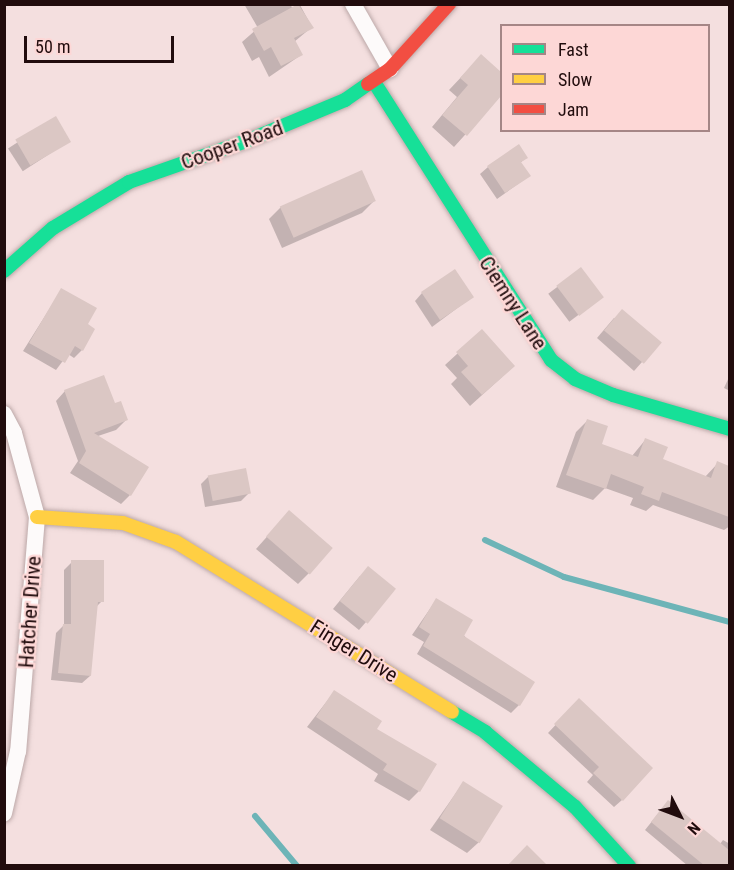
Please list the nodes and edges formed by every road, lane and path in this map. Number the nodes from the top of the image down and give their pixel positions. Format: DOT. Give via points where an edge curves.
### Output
graph roads {
  1 [pos="353,4"];
  2 [pos="449,4"];
  3 [pos="390,69"];
  4 [pos="374,82"];
  5 [pos="8,262"];
  6 [pos="4,414"];
  7 [pos="729,429"];
  8 [pos="37,517"];
  9 [pos="4,813"];
  10 [pos="629,866"];
  1 -- 3 [label="street"];
  2 -- 3 [label="street, Cooper Road"];
  3 -- 4 [label="street, Cooper Road"];
  4 -- 5 [label="street, Cooper Road" via="309,116 129,182 53,228"];
  4 -- 7 [label="street, Ciemny Lane" via="551,360 574,379 612,395"];
  6 -- 8 [label="street, Hatcher Drive" via="14,433"];
  8 -- 9 [label="street, Hatcher Drive" via="18,751"];
  8 -- 10 [label="street, Finger Drive" via="123,522 176,542 224,569 485,732 575,807"];
}
